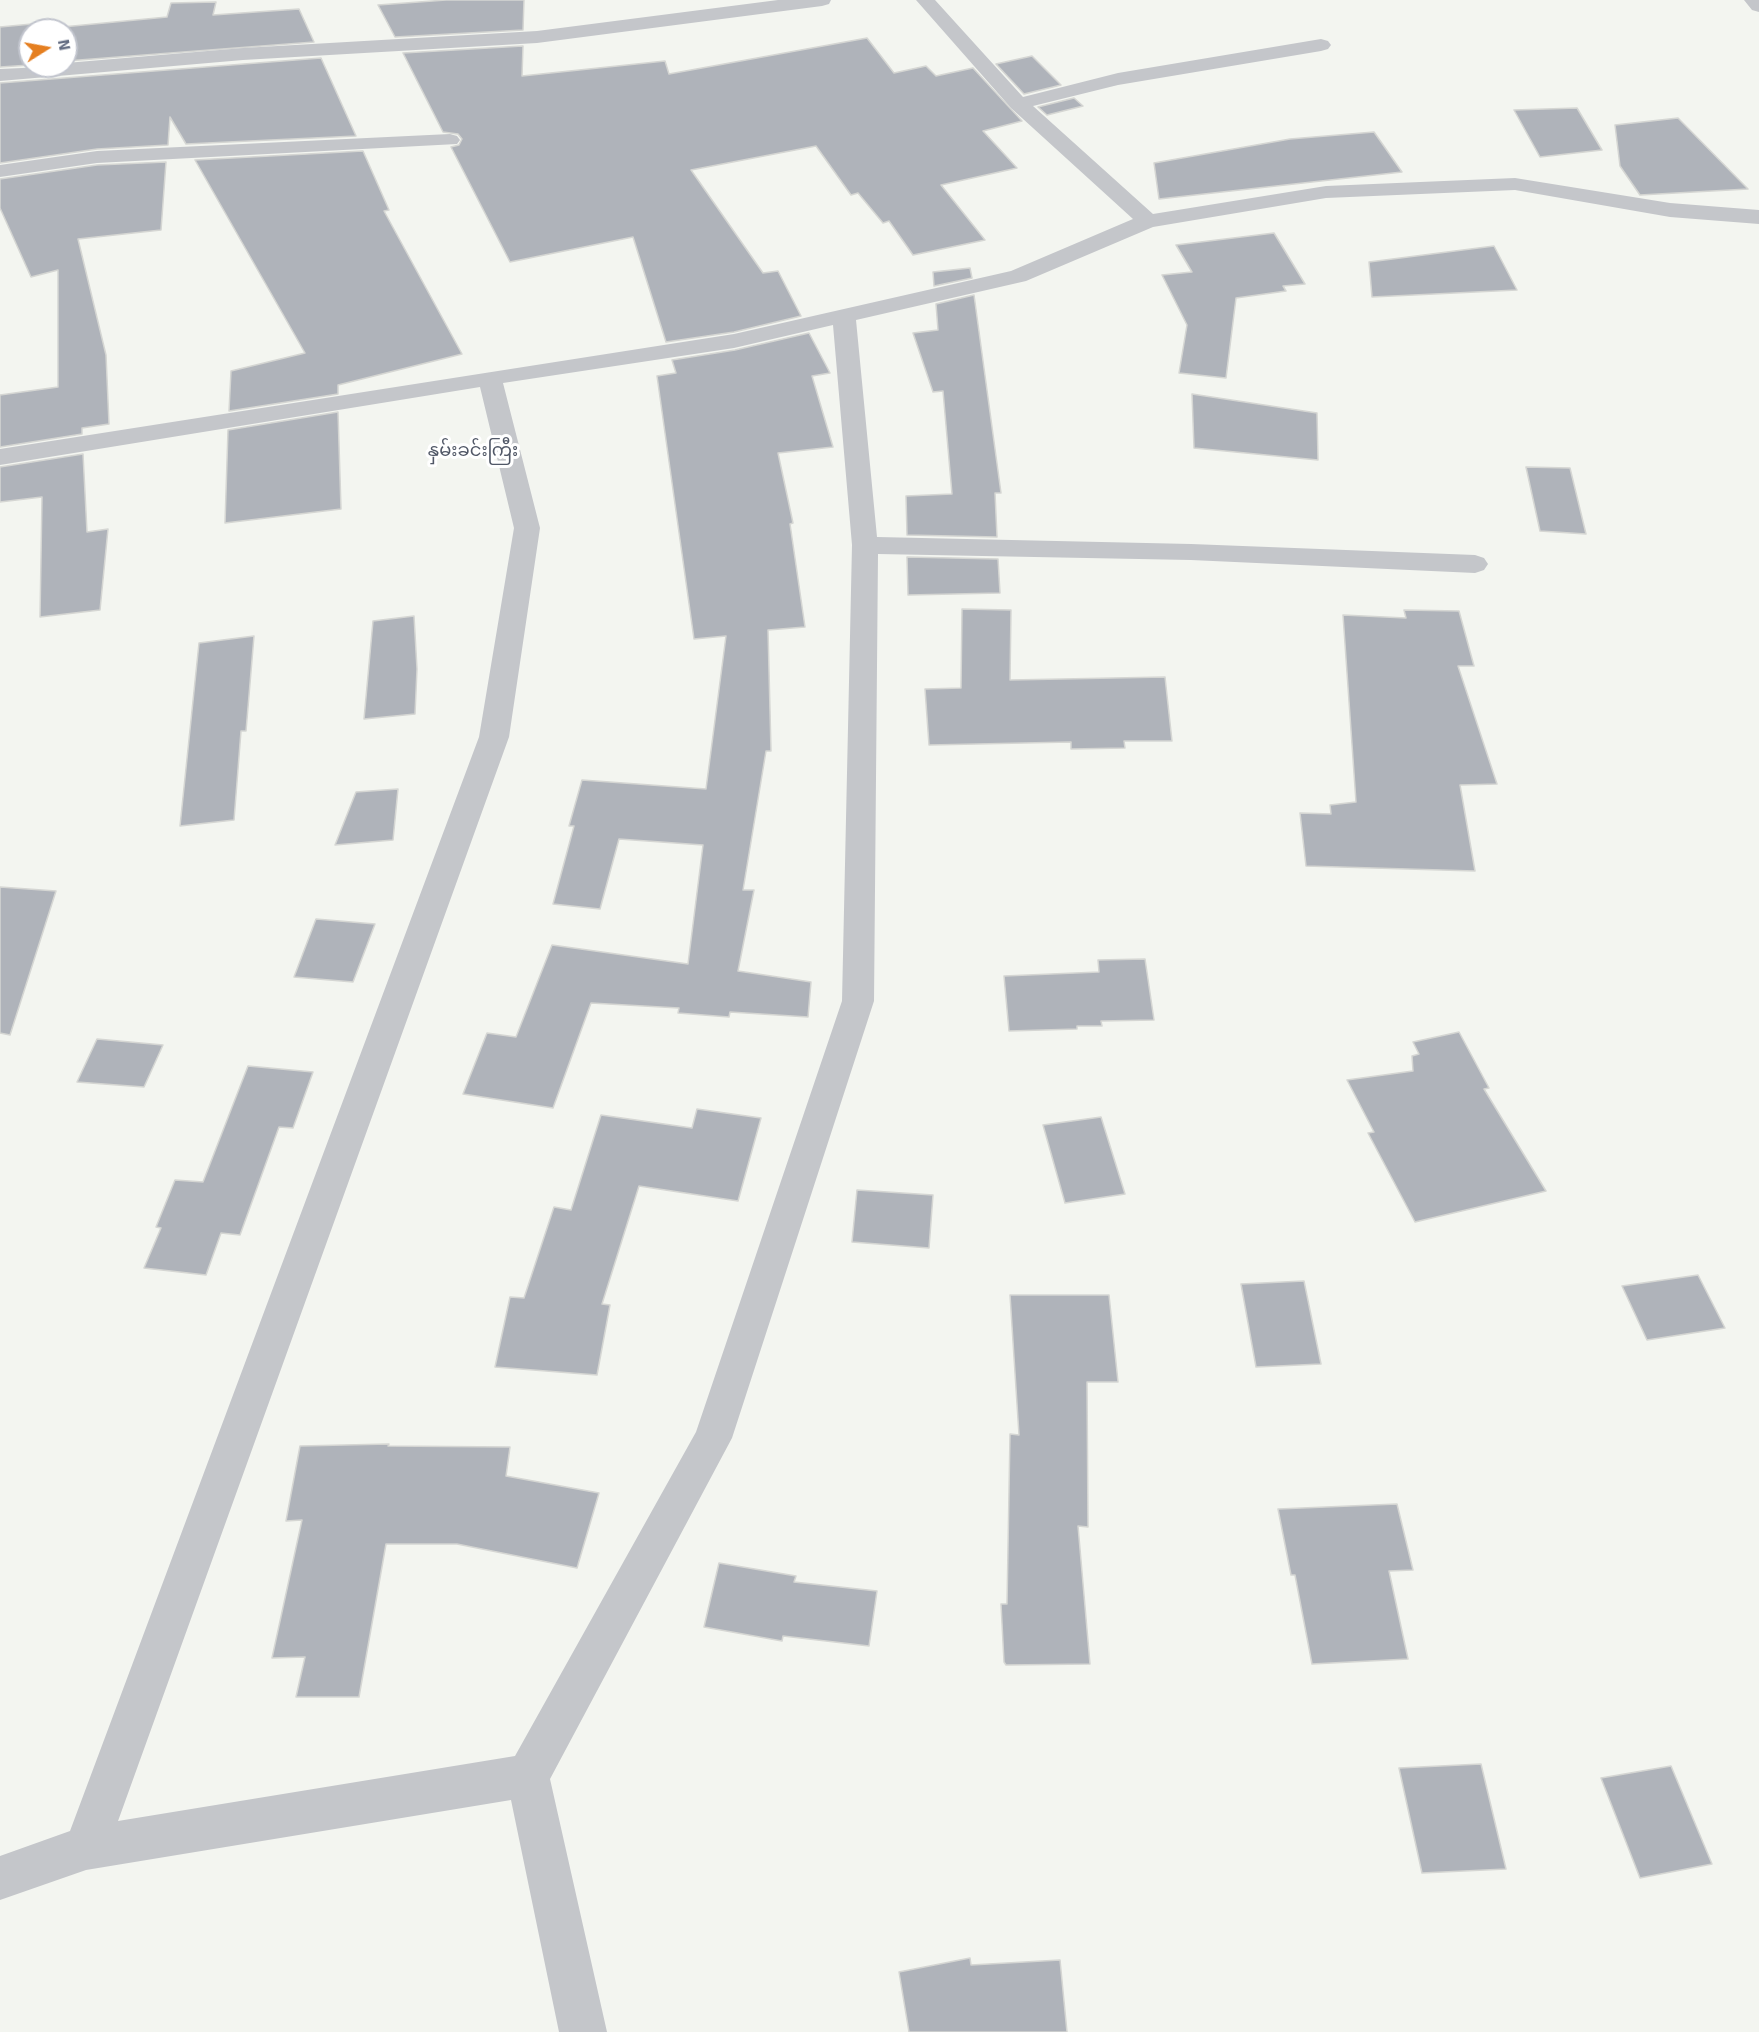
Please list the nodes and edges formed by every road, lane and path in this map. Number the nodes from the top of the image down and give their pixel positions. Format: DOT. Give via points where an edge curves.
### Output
graph roads {
  1 [pos="822,0"];
  2 [pos="925,0"];
  3 [pos="1753,0"];
  4 [pos="1759,6"];
  5 [pos="1321,45"];
  6 [pos="0,75"];
  7 [pos="1018,104"];
  8 [pos="450,140"];
  9 [pos="0,171"];
  10 [pos="1759,217"];
  11 [pos="1148,221"];
  12 [pos="844,316"];
  13 [pos="490,378"];
  14 [pos="0,457"];
  15 [pos="865,544"];
  16 [pos="1475,564"];
  17 [pos="528,1776"];
  18 [pos="86,1848"];
  19 [pos="0,1878"];
  20 [pos="583,2032"];
  1 -- 6 [label="street" via="537,37 243,54"];
  2 -- 7 [label="street"];
  3 -- 4 [label="street"];
  5 -- 7 [label="street" via="1118,79"];
  7 -- 11 [label="street"];
  8 -- 9 [label="street" via="97,157"];
  10 -- 11 [label="street" via="1670,210 1515,184 1326,192"];
  11 -- 12 [label="street" via="1018,276"];
  12 -- 13 [label="street" via="734,341"];
  12 -- 15 [label="street"];
  13 -- 14 [label="street"];
  13 -- 18 [label="street" via="527,528 494,737"];
  15 -- 16 [label="street"];
  15 -- 17 [label="street" via="858,1001 713,1438"];
  17 -- 18 [label="street"];
  17 -- 20 [label="street"];
  18 -- 19 [label="street"];
}
